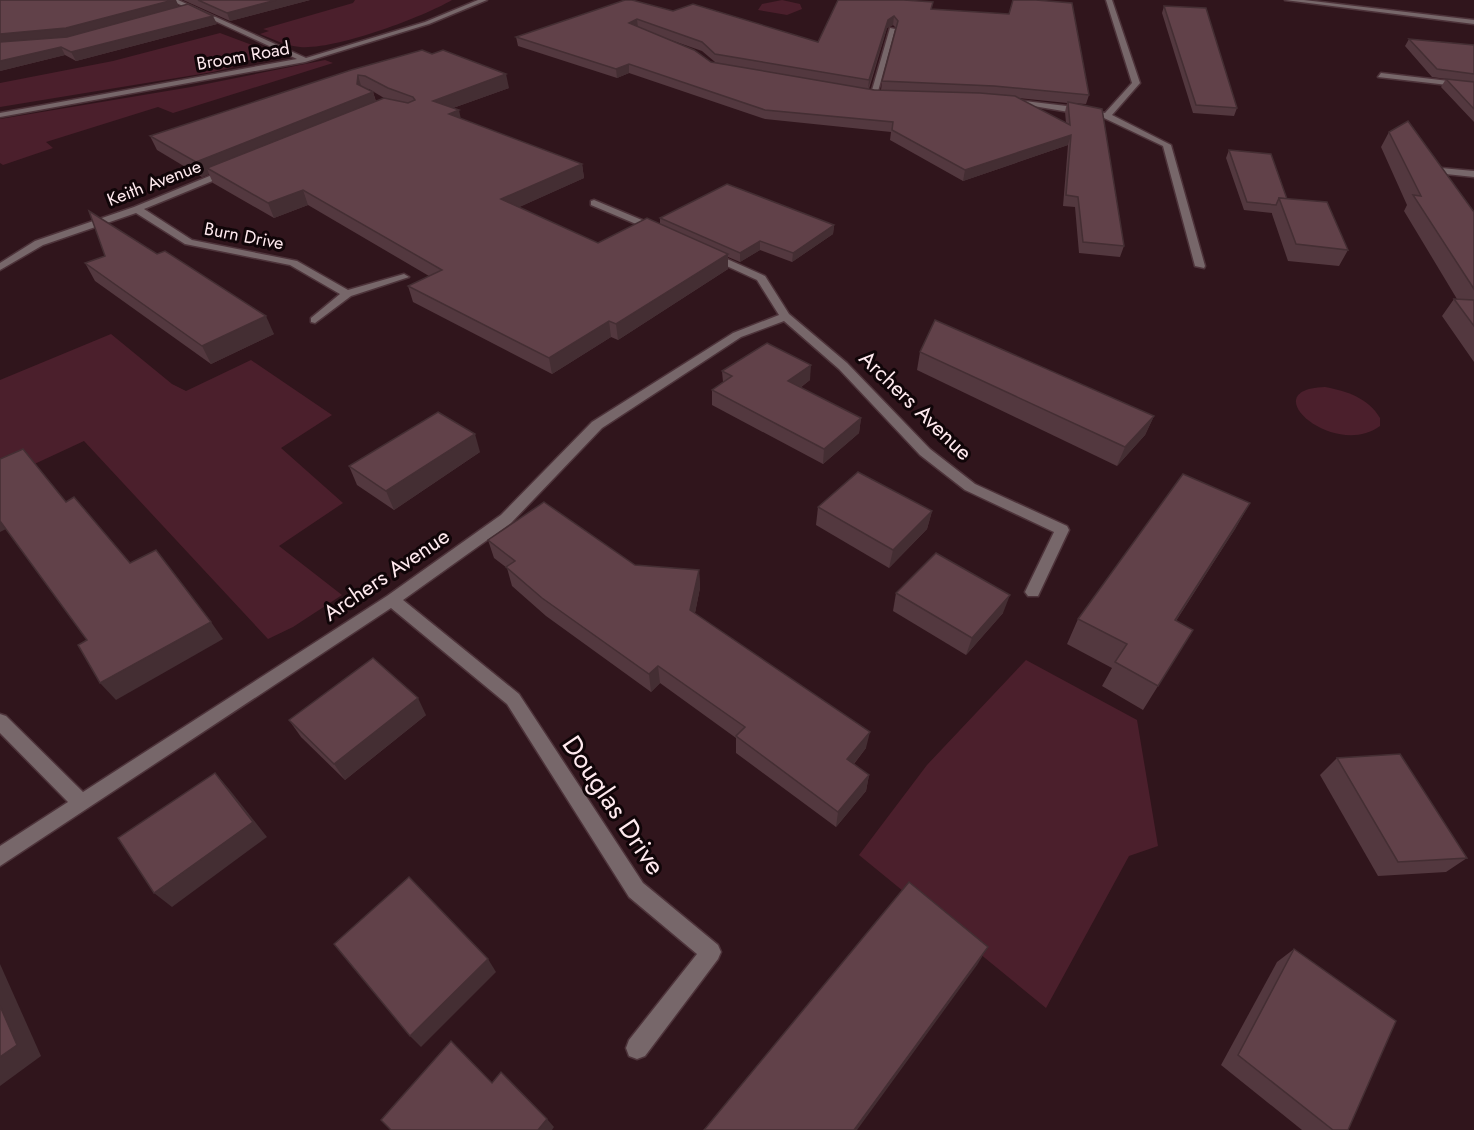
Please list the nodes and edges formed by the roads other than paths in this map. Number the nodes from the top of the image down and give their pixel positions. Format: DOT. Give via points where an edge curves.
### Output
graph roads {
  1 [pos="173,0"];
  2 [pos="484,0"];
  3 [pos="1109,0"];
  4 [pos="1288,0"];
  5 [pos="192,8"];
  6 [pos="181,11"];
  7 [pos="1474,22"];
  8 [pos="892,29"];
  9 [pos="305,60"];
  10 [pos="1381,75"];
  11 [pos="1474,86"];
  12 [pos="862,93"];
  13 [pos="873,95"];
  14 [pos="885,95"];
  15 [pos="999,100"];
  16 [pos="0,115"];
  17 [pos="1107,116"];
  18 [pos="236,168"];
  19 [pos="1430,170"];
  20 [pos="1474,174"];
  21 [pos="594,203"];
  22 [pos="137,209"];
  23 [pos="670,236"];
  24 [pos="700,250"];
  25 [pos="1200,266"];
  26 [pos="0,267"];
  27 [pos="404,277"];
  28 [pos="347,294"];
  29 [pos="785,316"];
  30 [pos="315,320"];
  31 [pos="1033,592"];
  32 [pos="392,600"];
  33 [pos="0,721"];
  34 [pos="80,802"];
  35 [pos="0,857"];
  36 [pos="637,1048"];
  1 -- 5 [label="street"];
  2 -- 9 [label="street, Broom Road" via="427,23"];
  3 -- 17 [label="street" via="1136,83"];
  4 -- 7 [label="street"];
  5 -- 6 [label="street"];
  5 -- 9 [label="street"];
  8 -- 13 [label="street"];
  9 -- 16 [label="street, Broom Road"];
  10 -- 11 [label="street"];
  12 -- 13 [label="street"];
  13 -- 14 [label="street"];
  15 -- 17 [label="street"];
  17 -- 25 [label="street" via="1167,145"];
  18 -- 22 [label="street, Keith Avenue"];
  19 -- 20 [label="street"];
  21 -- 23 [label="street"];
  22 -- 26 [label="street, Keith Avenue" via="39,243"];
  22 -- 28 [label="street, Burn Drive" via="189,242 293,263"];
  24 -- 29 [label="street, Archers Avenue" via="760,278"];
  27 -- 28 [label="street"];
  28 -- 30 [label="street"];
  29 -- 31 [label="street, Archers Avenue" via="843,366 925,452 970,487 1062,530"];
  29 -- 32 [label="street, Archers Avenue" via="736,335 597,425 506,519"];
  32 -- 34 [label="street, Archers Avenue"];
  32 -- 36 [label="street, Douglas Drive" via="513,699 636,890 711,952"];
  33 -- 34 [label="street"];
  34 -- 35 [label="street, Archers Avenue"];
}
